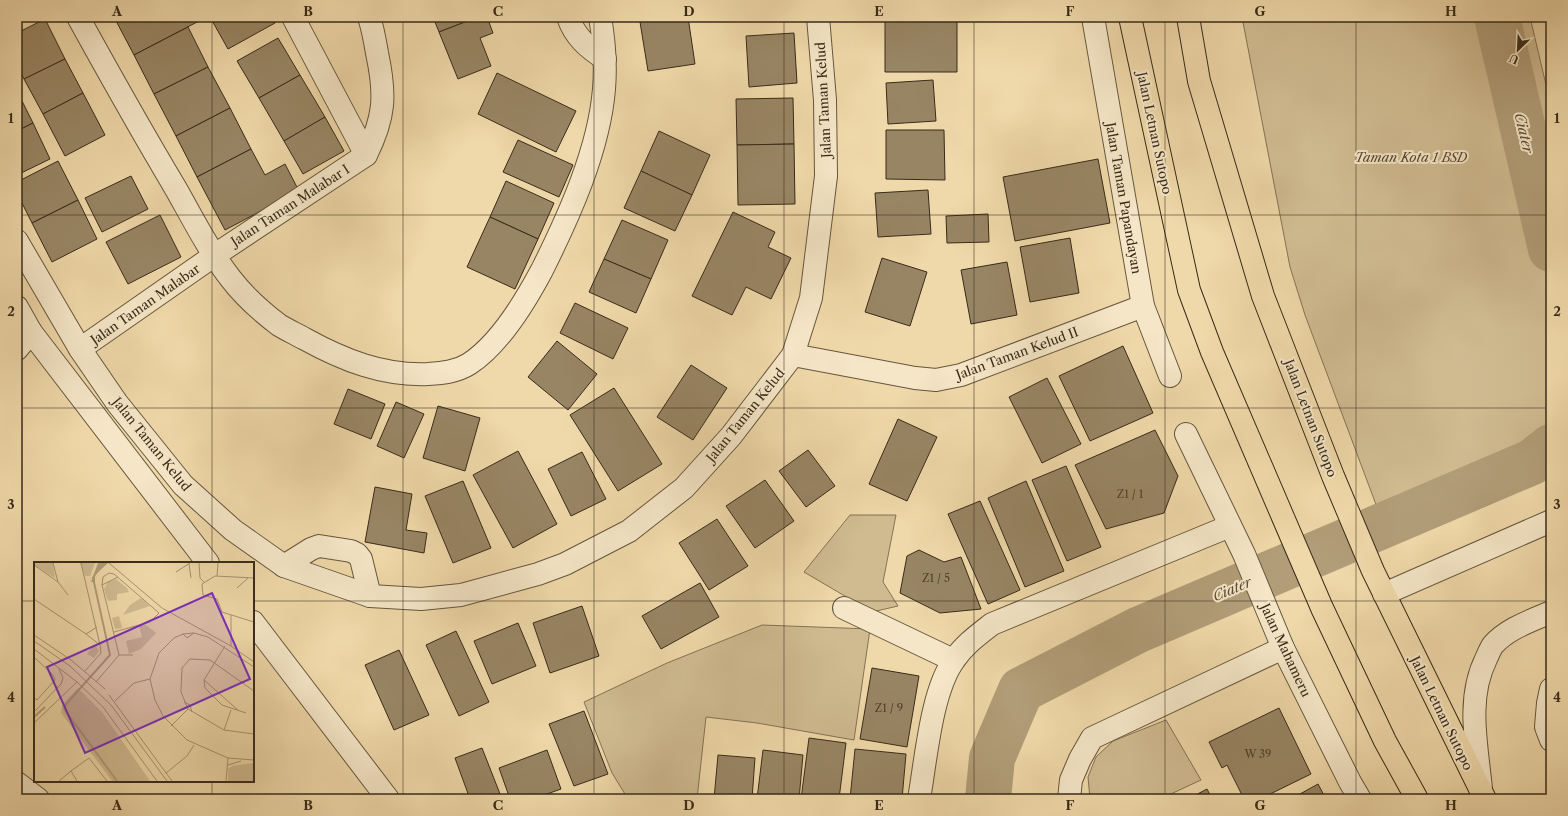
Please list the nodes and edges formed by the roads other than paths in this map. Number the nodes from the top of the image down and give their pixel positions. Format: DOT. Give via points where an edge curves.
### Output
graph roads {
  1 [pos="78,17"];
  2 [pos="293,17"];
  3 [pos="369,17"];
  4 [pos="568,17"];
  5 [pos="600,17"];
  6 [pos="818,17"];
  7 [pos="1093,17"];
  8 [pos="1130,17"];
  9 [pos="1188,17"];
  10 [pos="605,59"];
  11 [pos="366,155"];
  12 [pos="17,241"];
  13 [pos="214,255"];
  14 [pos="1143,306"];
  15 [pos="17,307"];
  16 [pos="31,332"];
  17 [pos="17,349"];
  18 [pos="80,349"];
  19 [pos="793,355"];
  20 [pos="1170,376"];
  21 [pos="1186,434"];
  22 [pos="1551,521"];
  23 [pos="1230,526"];
  24 [pos="207,562"];
  25 [pos="284,566"];
  26 [pos="1384,594"];
  27 [pos="370,596"];
  28 [pos="844,608"];
  29 [pos="1551,612"];
  30 [pos="254,623"];
  31 [pos="1283,648"];
  32 [pos="953,660"];
  33 [pos="1551,689"];
  34 [pos="1551,740"];
  35 [pos="17,783"];
  36 [pos="1483,795"];
  37 [pos="38,799"];
  38 [pos="388,799"];
  39 [pos="919,799"];
  40 [pos="1069,799"];
  41 [pos="1360,799"];
  42 [pos="1417,799"];
  1 -- 13 [label="street"];
  2 -- 11 [label="street"];
  3 -- 11 [label="street, Jalan Taman Malabar I" via="384,94 375,138"];
  4 -- 10 [label="street" via="572,27 589,49"];
  5 -- 10 [label="street"];
  6 -- 19 [label="street, Jalan Taman Kelud" via="825,100 826,176 811,298"];
  7 -- 14 [label="street, Jalan Taman Papandayan"];
  8 -- 42 [label="main road, Jalan Letnan Sutopo" via="1189,290 1212,352 1322,608 1385,741"];
  9 -- 26 [label="main road, Jalan Letnan Sutopo" via="1199,80 1263,296 1333,476"];
  10 -- 13 [label="street" via="604,90 595,141 559,236 534,286 504,331 469,364 448,373 402,374 375,369 346,359 280,326 250,300"];
  11 -- 13 [label="street, Jalan Taman Malabar I"];
  12 -- 18 [label="street, Jalan Taman Malabar"];
  13 -- 18 [label="street, Jalan Taman Malabar"];
  14 -- 19 [label="street, Jalan Taman Kelud II" via="961,375 936,380"];
  14 -- 20 [label="street, Jalan Taman Papandayan"];
  15 -- 16 [label="street"];
  16 -- 17 [label="street"];
  16 -- 24 [label="street"];
  18 -- 25 [label="street, Jalan Taman Kelud" via="117,403 183,485 233,530"];
  19 -- 27 [label="street, Jalan Taman Kelud" via="731,436 684,488 629,531 565,564 461,595 421,598"];
  21 -- 23 [label="street, Jalan Mahameru"];
  22 -- 26 [label="street"];
  23 -- 31 [label="street, Jalan Mahameru"];
  23 -- 32 [label="street" via="992,624 970,641"];
  25 -- 27 [label="street, Jalan Taman Kelud"];
  25 -- 27 [label="street" via="318,546 351,551 361,559"];
  26 -- 36 [label="main road, Jalan Letnan Sutopo"];
  28 -- 32 [label="street"];
  29 -- 36 [label="street" via="1514,628 1492,646 1480,670 1474,720"];
  30 -- 38 [label="street"];
  31 -- 40 [label="street" via="1092,738 1071,780"];
  31 -- 41 [label="street, Jalan Mahameru"];
  32 -- 39 [label="street" via="935,707"];
  33 -- 34 [label="street" via="1546,727"];
  35 -- 37 [label="street"];
}
